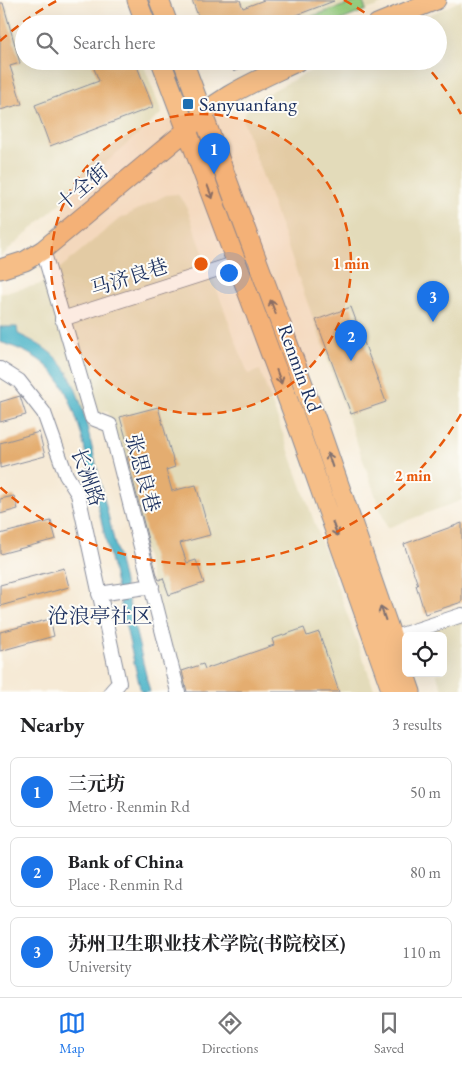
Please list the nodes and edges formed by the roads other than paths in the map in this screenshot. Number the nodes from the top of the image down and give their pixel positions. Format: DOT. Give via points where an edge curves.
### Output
graph roads {
  1 [pos="137,0"];
  2 [pos="159,0"];
  3 [pos="436,0"];
  4 [pos="143,15"];
  5 [pos="165,15"];
  6 [pos="399,15"];
  7 [pos="164,70"];
  8 [pos="186,70"];
  9 [pos="279,70"];
  10 [pos="202,112"];
  11 [pos="187,130"];
  12 [pos="43,250"];
  13 [pos="238,263"];
  14 [pos="0,269"];
  15 [pos="62,319"];
  16 [pos="0,369"];
  17 [pos="152,586"];
  18 [pos="106,593"];
  19 [pos="462,615"];
  20 [pos="392,638"];
  21 [pos="111,692"];
  22 [pos="178,692"];
  23 [pos="392,692"];
  24 [pos="411,692"];
  1 -- 4 [label="main road"];
  2 -- 5 [label="main road"];
  3 -- 6 [label="main road"];
  7 -- 11 [label="main road, Renmin Rd"];
  8 -- 10 [label="main road, Renmin Rd"];
  9 -- 10 [label="main road, 十全街" via="227,95"];
  10 -- 11 [label="main road, 十全街"];
  20 -- 10 [label="main road, Renmin Rd, one-way"];
  11 -- 12 [label="main road, 十全街"];
  11 -- 13 [label="main road, Renmin Rd, one-way"];
  12 -- 14 [label="main road, 十全街" via="25,261"];
  12 -- 15 [label="street, 张思良巷"];
  13 -- 15 [label="street, 马济良巷"];
  13 -- 23 [label="main road, Renmin Rd, one-way"];
  15 -- 17 [label="street, 张思良巷" via="92,418 110,425"];
  16 -- 18 [label="street, 长洲路" via="19,381 44,413 66,475 78,494"];
  17 -- 18 [label="street"];
  17 -- 22 [label="street, 张思良巷"];
  18 -- 21 [label="street, 长洲路" via="119,683"];
  19 -- 20 [label="street"];
  20 -- 24 [label="main road, Renmin Rd"];
}
